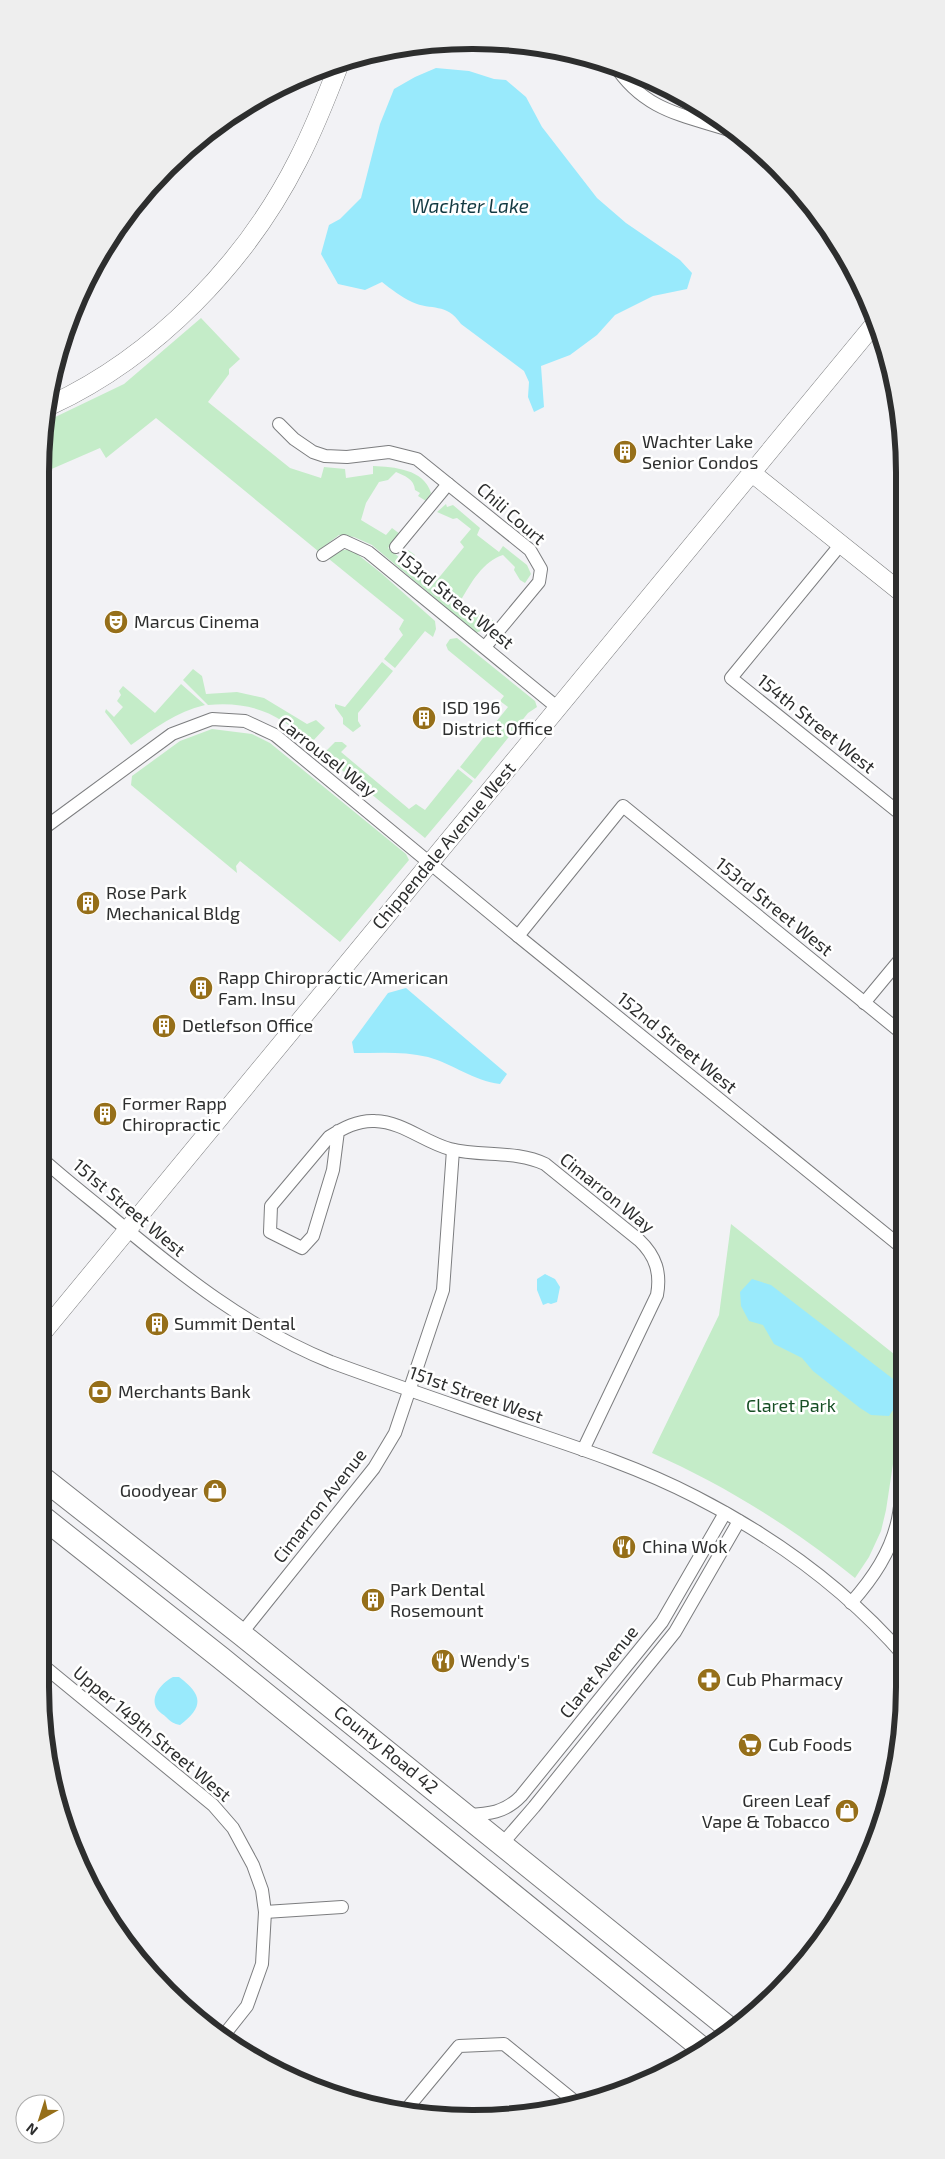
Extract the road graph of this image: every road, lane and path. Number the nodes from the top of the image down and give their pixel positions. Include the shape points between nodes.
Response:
1 (336, 71) edge
2 (625, 77) edge
3 (717, 127) edge
4 (871, 328) edge
5 (55, 403) edge
6 (279, 424) dead end
7 (752, 473) junction
8 (448, 484) junction
9 (841, 544) junction
10 (396, 547) dead end
11 (323, 555) dead end
12 (896, 588) edge
13 (485, 647) junction
14 (558, 708) junction
15 (896, 810) edge
16 (49, 824) edge
17 (430, 863) junction
18 (518, 936) junction
19 (896, 964) edge
20 (864, 1003) junction
21 (896, 1028) edge
22 (338, 1131) junction
23 (453, 1150) junction
24 (49, 1165) edge
25 (127, 1230) junction
26 (896, 1243) edge
27 (49, 1325) edge
28 (410, 1390) junction
29 (583, 1450) junction
30 (49, 1483) edge
31 (725, 1513) junction
32 (739, 1521) junction
33 (49, 1522) edge
34 (896, 1526) edge
35 (851, 1604) junction
36 (241, 1634) junction
37 (896, 1648) edge
38 (49, 1671) edge
39 (321, 1740) junction
40 (466, 1815) junction
41 (502, 1844) junction
42 (342, 1907) dead end
43 (265, 1912) junction
44 (726, 2026) edge
45 (227, 2032) edge
46 (698, 2045) edge
47 (571, 2098) edge
48 (409, 2106) edge

1 - 5 main road via 297,162 256,228 223,272 144,348
2 - 3 street via 653,104
4 - 7 street, Chippendale Avenue West
6 - 8 street, Chili Court via 294,439 319,454 347,457 389,452 409,456
7 - 9 street
7 - 14 street, Chippendale Avenue West
8 - 10 street
8 - 13 street, Chili Court via 530,550 541,569 534,590
9 - 12 street
9 - 15 street, 154th Street West via 731,678
11 - 13 street, 153rd Street West via 344,541 368,552
13 - 14 street, 153rd Street West
14 - 17 street, Chippendale Avenue West
16 - 17 street, Carrousel Way via 172,734 212,719 245,722 275,735
17 - 18 street, 152nd Street West
17 - 25 street, Chippendale Avenue West
18 - 20 street, 153rd Street West via 623,806
18 - 26 street, 152nd Street West
19 - 20 street
20 - 21 street, 153rd Street West
22 - 22 street via 321,1146 270,1206 270,1232 302,1248 313,1236 333,1170
22 - 23 street, Cimarron Way via 361,1122 384,1122 401,1126
23 - 28 street via 443,1290
23 - 29 street, Cimarron Way via 522,1157 545,1164 639,1240 655,1260 659,1278 657,1295
24 - 25 street, 151st Street West
25 - 27 street, Chippendale Avenue West
25 - 28 street, 151st Street West via 201,1290 265,1331 331,1362
28 - 29 street, 151st Street West
28 - 36 street, Cimarron Avenue via 395,1433 382,1457
29 - 31 street, 151st Street West via 660,1480
30 - 36 highway, County Road 42
31 - 32 street, 151st Street West
31 - 40 street, Claret Avenue via 662,1622 521,1796 499,1812
32 - 35 street, 151st Street West via 791,1555
32 - 41 street, Claret Avenue via 675,1632
33 - 39 highway, County Road 42
34 - 35 street via 879,1568
35 - 37 street, 151st Street West
36 - 40 highway, County Road 42
38 - 43 street, Upper 149th Street West via 213,1805 233,1828 253,1865 262,1890
39 - 41 highway via 336,1738 346,1744 477,1849 495,1848
39 - 46 highway, County Road 42
40 - 41 highway, County Road 42
41 - 44 highway, County Road 42
42 - 43 street
43 - 45 street, Upper 149th Street West via 262,1964 247,2006
47 - 48 street via 504,2044 459,2046

